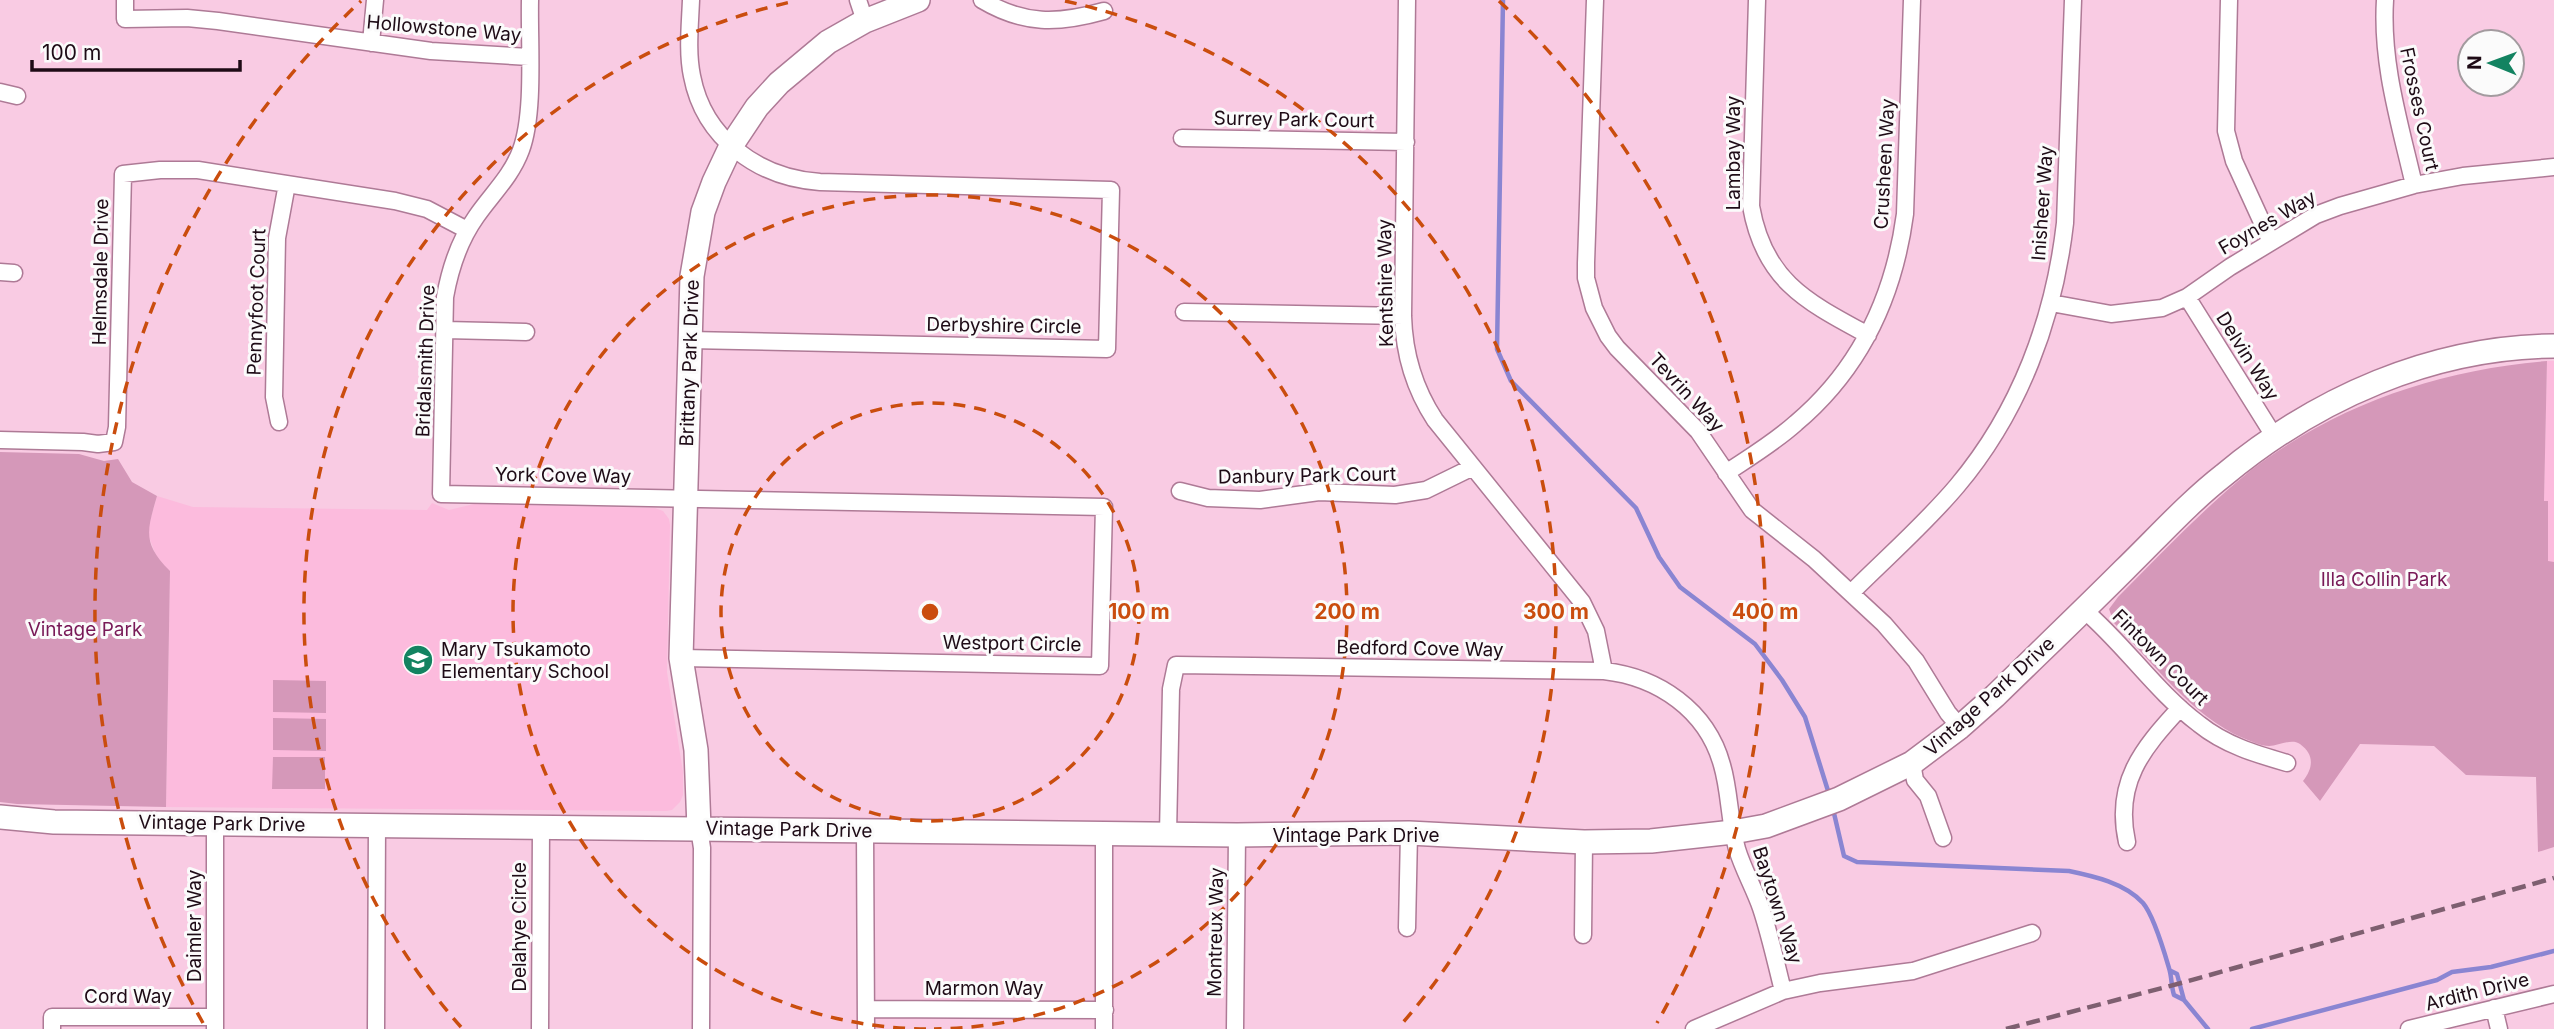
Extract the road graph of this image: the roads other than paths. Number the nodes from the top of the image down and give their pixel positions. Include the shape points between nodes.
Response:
1 (125, 0) edge
2 (375, 0) edge
3 (530, 0) edge
4 (691, 0) edge
5 (918, 0) edge
6 (982, 0) edge
7 (1407, 0) edge
8 (1595, 0) edge
9 (1757, 0) edge
10 (1912, 0) edge
11 (2073, 0) edge
12 (2229, 0) edge
13 (2385, 0) edge
14 (862, 10) edge
15 (1104, 11) dead end
16 (372, 43) junction
17 (529, 57) junction
18 (0, 92) edge
19 (17, 96) dead end
20 (1182, 138) dead end
21 (1406, 142) junction
22 (731, 146) junction
23 (2554, 167) edge
24 (286, 184) junction
25 (2414, 185) junction
26 (467, 230) junction
27 (2271, 242) junction
28 (2187, 297) junction
29 (2051, 303) junction
30 (1184, 312) dead end
31 (1404, 316) junction
32 (444, 330) junction
33 (526, 332) dead end
34 (1868, 335) junction
35 (689, 340) junction
36 (2554, 346) edge
37 (279, 422) dead end
38 (2274, 436) junction
39 (0, 440) edge
40 (1473, 467) junction
41 (1726, 473) junction
42 (1180, 491) dead end
43 (441, 494) joint
44 (685, 499) junction
45 (1852, 592) junction
46 (2084, 610) junction
47 (681, 658) junction
48 (1604, 671) junction
49 (2180, 708) junction
50 (1960, 727) junction
51 (1912, 763) junction
52 (2287, 763) dead end
53 (0, 817) edge
54 (215, 823) junction
55 (377, 825) junction
56 (541, 826) junction
57 (699, 828) junction
58 (865, 830) junction
59 (1733, 832) junction
60 (1409, 833) junction
61 (1104, 834) junction
62 (1168, 834) junction
63 (1237, 835) junction
64 (1942, 838) dead end
65 (1584, 842) junction
66 (2127, 842) dead end
67 (1407, 928) dead end
68 (2032, 933) dead end
69 (1583, 935) dead end
70 (1783, 991) junction
71 (2554, 994) edge
72 (2494, 1008) junction
73 (866, 1009) junction
74 (1105, 1010) junction
75 (215, 1023) edge
76 (52, 1029) edge
77 (376, 1029) edge
78 (540, 1029) edge
79 (701, 1029) edge
80 (866, 1029) edge
81 (1104, 1029) edge
82 (1235, 1029) edge
83 (1694, 1029) edge
84 (2409, 1029) edge
85 (2499, 1029) edge

1 - 16 street, Hollowstone Way via 125,19 218,20
2 - 16 street
3 - 17 street, Bridalsmith Drive
4 - 22 street via 690,61 696,92 710,121
5 - 14 street, Brittany Park Drive
6 - 15 street via 1013,15 1045,21
7 - 21 street, Kentshire Way
8 - 41 street, Tevrin Way via 1586,263 1589,294 1608,335 1699,431
9 - 34 street, Lambay Way via 1751,206 1758,237 1772,265 1792,289
10 - 34 street, Crusheen Way via 1905,215 1893,277
11 - 29 street, Inisheer Way via 2065,223
12 - 27 street via 2226,131 2234,161
13 - 25 street, Frosses Court via 2388,72
14 - 22 street, Brittany Park Drive via 779,83
16 - 17 street, Hollowstone Way
17 - 26 street, Bridalsmith Drive via 528,117 521,150 506,179
18 - 19 street
20 - 21 street, Surrey Park Court
21 - 31 street, Kentshire Way
22 - 35 street, Brittany Park Drive via 714,182 696,244
22 - 35 street, Derbyshire Circle via 760,167 805,181 1111,190 1107,348
23 - 25 street, Foynes Way
24 - 26 street, Helmsdale Drive via 410,204
24 - 37 street, Pennyfoot Court via 277,238 274,397
24 - 39 street, Helmsdale Drive via 198,170 123,174 114,442
25 - 27 street, Foynes Way via 2316,215
26 - 32 street, Bridalsmith Drive via 448,282
27 - 28 street, Foynes Way
28 - 29 street, Foynes Way via 2135,313 2111,314
28 - 38 street, Delvin Way
29 - 45 street, Inisheer Way via 2020,388 1988,445 1937,509
30 - 31 street
31 - 40 street, Kentshire Way via 1407,356 1419,393 1434,420
32 - 33 street
32 - 43 street, Bridalsmith Drive
34 - 41 street, Crusheen Way via 1821,401
35 - 44 street, Brittany Park Drive
36 - 38 street, Vintage Park Drive via 2490,352 2402,374 2343,397
38 - 46 street, Vintage Park Drive via 2207,490
40 - 42 street, Danbury Park Court via 1426,490 1395,495 1320,492 1259,500 1208,498
40 - 48 street, Kentshire Way via 1582,602 1596,631
41 - 45 street, Tevrin Way via 1762,520
43 - 44 street, York Cove Way
44 - 47 street, Brittany Park Drive
44 - 47 street, Westport Circle via 1104,507 1101,639 1100,666
45 - 50 street, Tevrin Way via 1916,660
46 - 49 street, Fintown Court
46 - 50 street, Vintage Park Drive
47 - 57 street, Brittany Park Drive via 696,750
48 - 59 street, Bedford Cove Way via 1635,677 1664,690 1699,720 1722,763
48 - 62 street, Bedford Cove Way via 1176,666 1171,688
49 - 52 street, Fintown Court via 2200,726 2242,749
49 - 66 street via 2133,768 2123,814
50 - 51 street, Vintage Park Drive
51 - 59 street, Vintage Park Drive via 1839,799
51 - 64 street via 1915,780 1928,796
53 - 54 street, Vintage Park Drive
54 - 55 street, Vintage Park Drive
54 - 75 street, Daimler Way
55 - 56 street, Vintage Park Drive
55 - 77 street
56 - 57 street, Vintage Park Drive
56 - 78 street, Delahye Circle
57 - 58 street, Vintage Park Drive
57 - 79 street
58 - 61 street, Vintage Park Drive
58 - 73 street
59 - 65 street, Vintage Park Drive
59 - 70 street, Baytown Way via 1762,910
60 - 63 street, Vintage Park Drive
60 - 65 street, Vintage Park Drive
60 - 67 street
61 - 62 street, Vintage Park Drive
61 - 74 street
62 - 63 street, Vintage Park Drive
63 - 82 street, Montreux Way
65 - 69 street
68 - 70 street via 1913,971
70 - 83 street
71 - 72 street, Ardith Drive
72 - 84 street, Ardith Drive
72 - 85 street
73 - 74 street, Marmon Way
73 - 80 street
74 - 81 street
75 - 76 street, Cord Way via 52,1017

